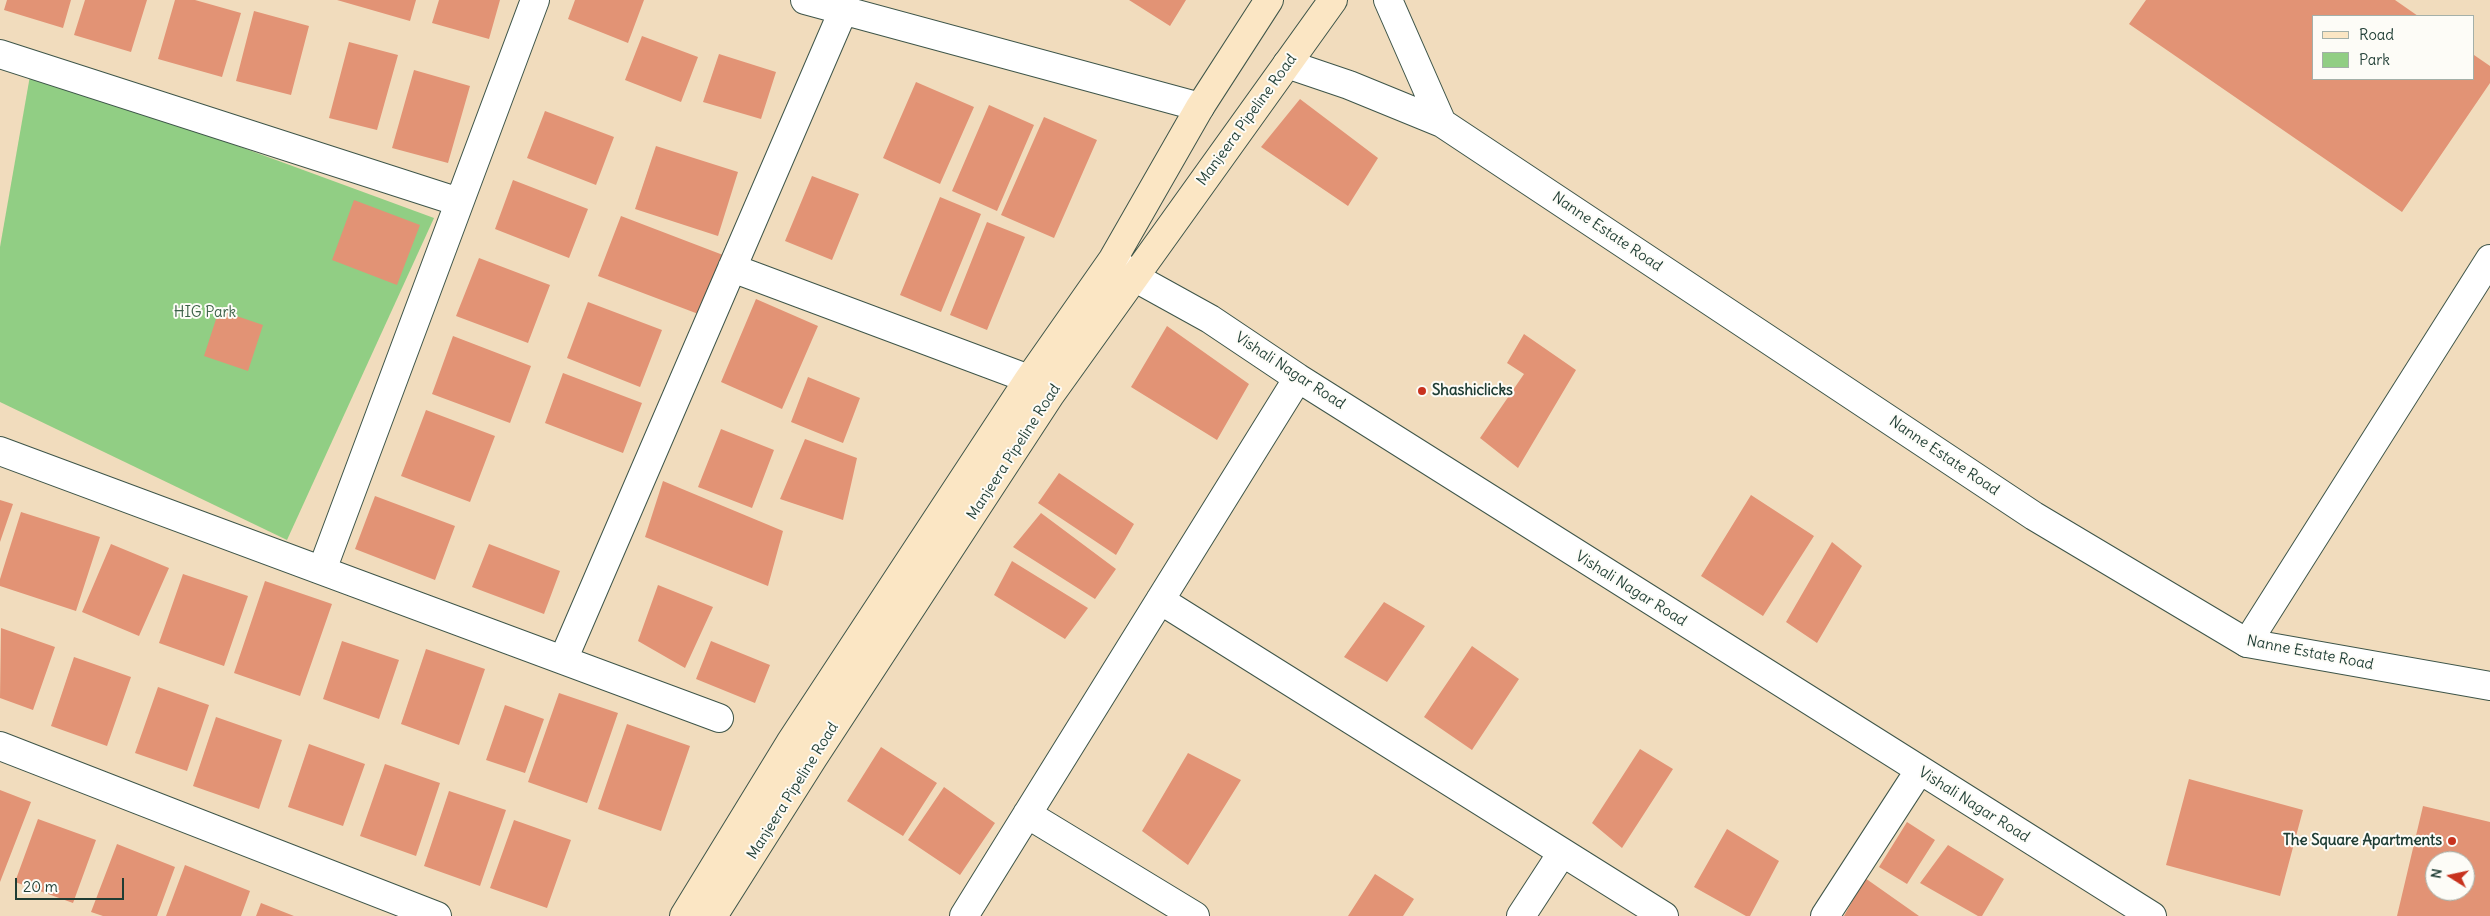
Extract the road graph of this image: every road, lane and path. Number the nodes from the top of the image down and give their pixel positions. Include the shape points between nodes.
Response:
1 (535, 0) edge
2 (805, 0) edge
3 (1269, 0) edge
4 (1333, 0) edge
5 (1388, 0) edge
6 (843, 11) junction
7 (0, 54) edge
8 (1287, 64) junction
9 (1200, 107) junction
10 (1442, 122) junction
11 (459, 202) junction
12 (1113, 259) junction
13 (2490, 260) edge
14 (732, 268) junction
15 (1134, 277) junction
16 (1298, 378) junction
17 (1029, 379) junction
18 (0, 451) edge
19 (322, 570) junction
20 (1160, 600) junction
21 (2247, 643) junction
22 (562, 660) junction
23 (2490, 686) edge
24 (719, 718) dead end
25 (0, 746) edge
26 (1919, 771) junction
27 (1027, 814) junction
28 (1562, 853) junction
29 (437, 916) edge
30 (684, 916) edge
31 (713, 916) edge
32 (964, 916) edge
33 (1195, 916) edge
34 (1521, 916) edge
35 (1664, 916) edge
36 (1825, 916) edge
37 (2152, 916) edge

1 - 11 street
2 - 6 street
3 - 9 main road, Manjeera Pipeline Road
4 - 8 main road, Manjeera Pipeline Road
5 - 10 street
6 - 9 street
6 - 14 street
7 - 11 street
8 - 10 street, Nanne Estate Road
8 - 15 main road, Manjeera Pipeline Road
9 - 12 main road, Manjeera Pipeline Road
10 - 21 street, Nanne Estate Road via 2034,516
11 - 19 street
12 - 15 street, Vishali Nagar Road
12 - 17 main road, Manjeera Pipeline Road
13 - 21 street
14 - 17 street
14 - 22 street
15 - 16 street, Vishali Nagar Road via 1210,319
15 - 31 main road, Manjeera Pipeline Road via 1050,395
16 - 20 street
16 - 26 street, Vishali Nagar Road
17 - 30 main road, Manjeera Pipeline Road via 790,744
18 - 19 street
19 - 22 street
20 - 27 street
20 - 28 street
21 - 23 street, Nanne Estate Road
22 - 24 street
25 - 29 street
26 - 36 street
26 - 37 street, Vishali Nagar Road
27 - 32 street
27 - 33 street
28 - 34 street
28 - 35 street

